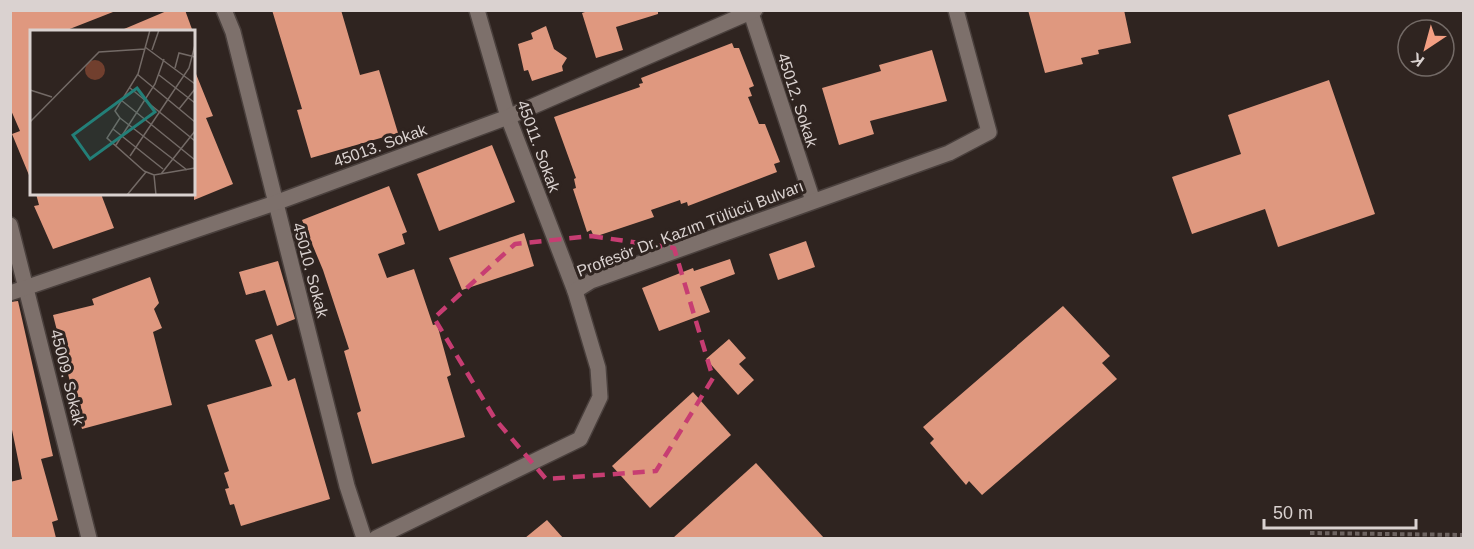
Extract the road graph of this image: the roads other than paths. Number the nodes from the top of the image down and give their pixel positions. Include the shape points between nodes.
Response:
1 (224, 10) edge
2 (477, 10) edge
3 (956, 10) edge
4 (752, 11) edge
5 (507, 117) junction
6 (813, 201) junction
7 (275, 202) junction
8 (10, 225) edge
9 (27, 286) junction
10 (575, 291) junction
11 (10, 293) edge
12 (89, 538) edge
13 (364, 538) edge
14 (376, 538) edge

1 - 7 street, 45010. Sokak via 233,32
2 - 5 street, 45011. Sokak
3 - 6 street, Profesör Dr. Kazım Tülücü Bulvarı via 989,132 949,153
4 - 5 street, 45013. Sokak
4 - 6 street, 45012. Sokak
5 - 7 street, 45013. Sokak
5 - 10 street, 45011. Sokak
6 - 10 street, Profesör Dr. Kazım Tülücü Bulvarı via 591,281
7 - 9 street, 45013. Sokak
7 - 13 street, 45010. Sokak via 347,486
8 - 9 street, 45009. Sokak
9 - 11 street, 45013. Sokak
9 - 12 street, 45009. Sokak
10 - 14 street, Profesör Dr. Kazım Tülücü Bulvarı via 597,368 600,397 580,439

